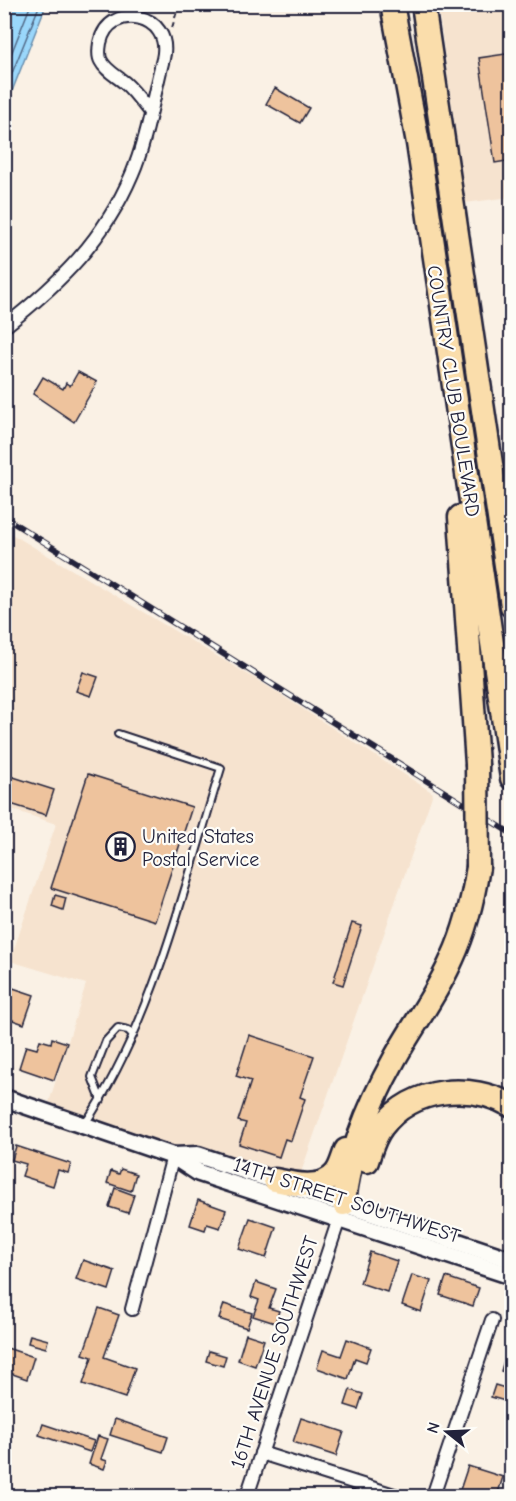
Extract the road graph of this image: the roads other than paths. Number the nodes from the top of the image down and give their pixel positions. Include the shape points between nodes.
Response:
1 (392, 4) edge
2 (423, 4) edge
3 (149, 111) junction
4 (4, 327) edge
5 (461, 440) junction
6 (512, 606) edge
7 (118, 734) dead end
8 (512, 778) edge
9 (133, 1035) junction
10 (378, 1094) junction
11 (101, 1100) junction
12 (6, 1104) edge
13 (512, 1106) edge
14 (85, 1125) junction
15 (173, 1156) junction
16 (275, 1180) junction
17 (342, 1212) junction
18 (512, 1260) edge
19 (512, 1276) edge
20 (132, 1309) dead end
21 (492, 1320) dead end
22 (261, 1453) junction
23 (247, 1497) edge
24 (397, 1497) edge
25 (433, 1497) edge

1 - 5 highway, COUNTRY CLUB BOULEVARD via 418,143
2 - 6 highway, COUNTRY CLUB BOULEVARD
3 - 3 street via 99,58 99,46 110,25 122,18 136,17 157,27 165,49
3 - 4 street via 132,173 108,223 49,292
5 - 8 highway, COUNTRY CLUB BOULEVARD
5 - 10 highway, bridge via 457,476 477,764 478,867 473,901 452,960
7 - 9 lane via 221,768 158,969
9 - 11 lane
9 - 11 lane via 118,1028 106,1041 92,1077
10 - 16 highway via 360,1119 336,1173 314,1184
10 - 17 highway via 346,1182
11 - 14 lane
12 - 14 street, 14TH STREET SOUTHWEST
13 - 17 highway via 494,1096 469,1091 427,1096 393,1115 374,1141 358,1186
14 - 15 street, 14TH STREET SOUTHWEST
15 - 16 street, 14TH STREET SOUTHWEST via 198,1155
15 - 17 street, 14TH STREET SOUTHWEST via 200,1173
15 - 20 street
16 - 17 street, 14TH STREET SOUTHWEST
17 - 18 street, 14TH STREET SOUTHWEST
17 - 19 street, 14TH STREET SOUTHWEST
17 - 22 street, 16TH AVENUE SOUTHWEST
21 - 25 street
22 - 23 street, 16TH AVENUE SOUTHWEST
22 - 24 street

